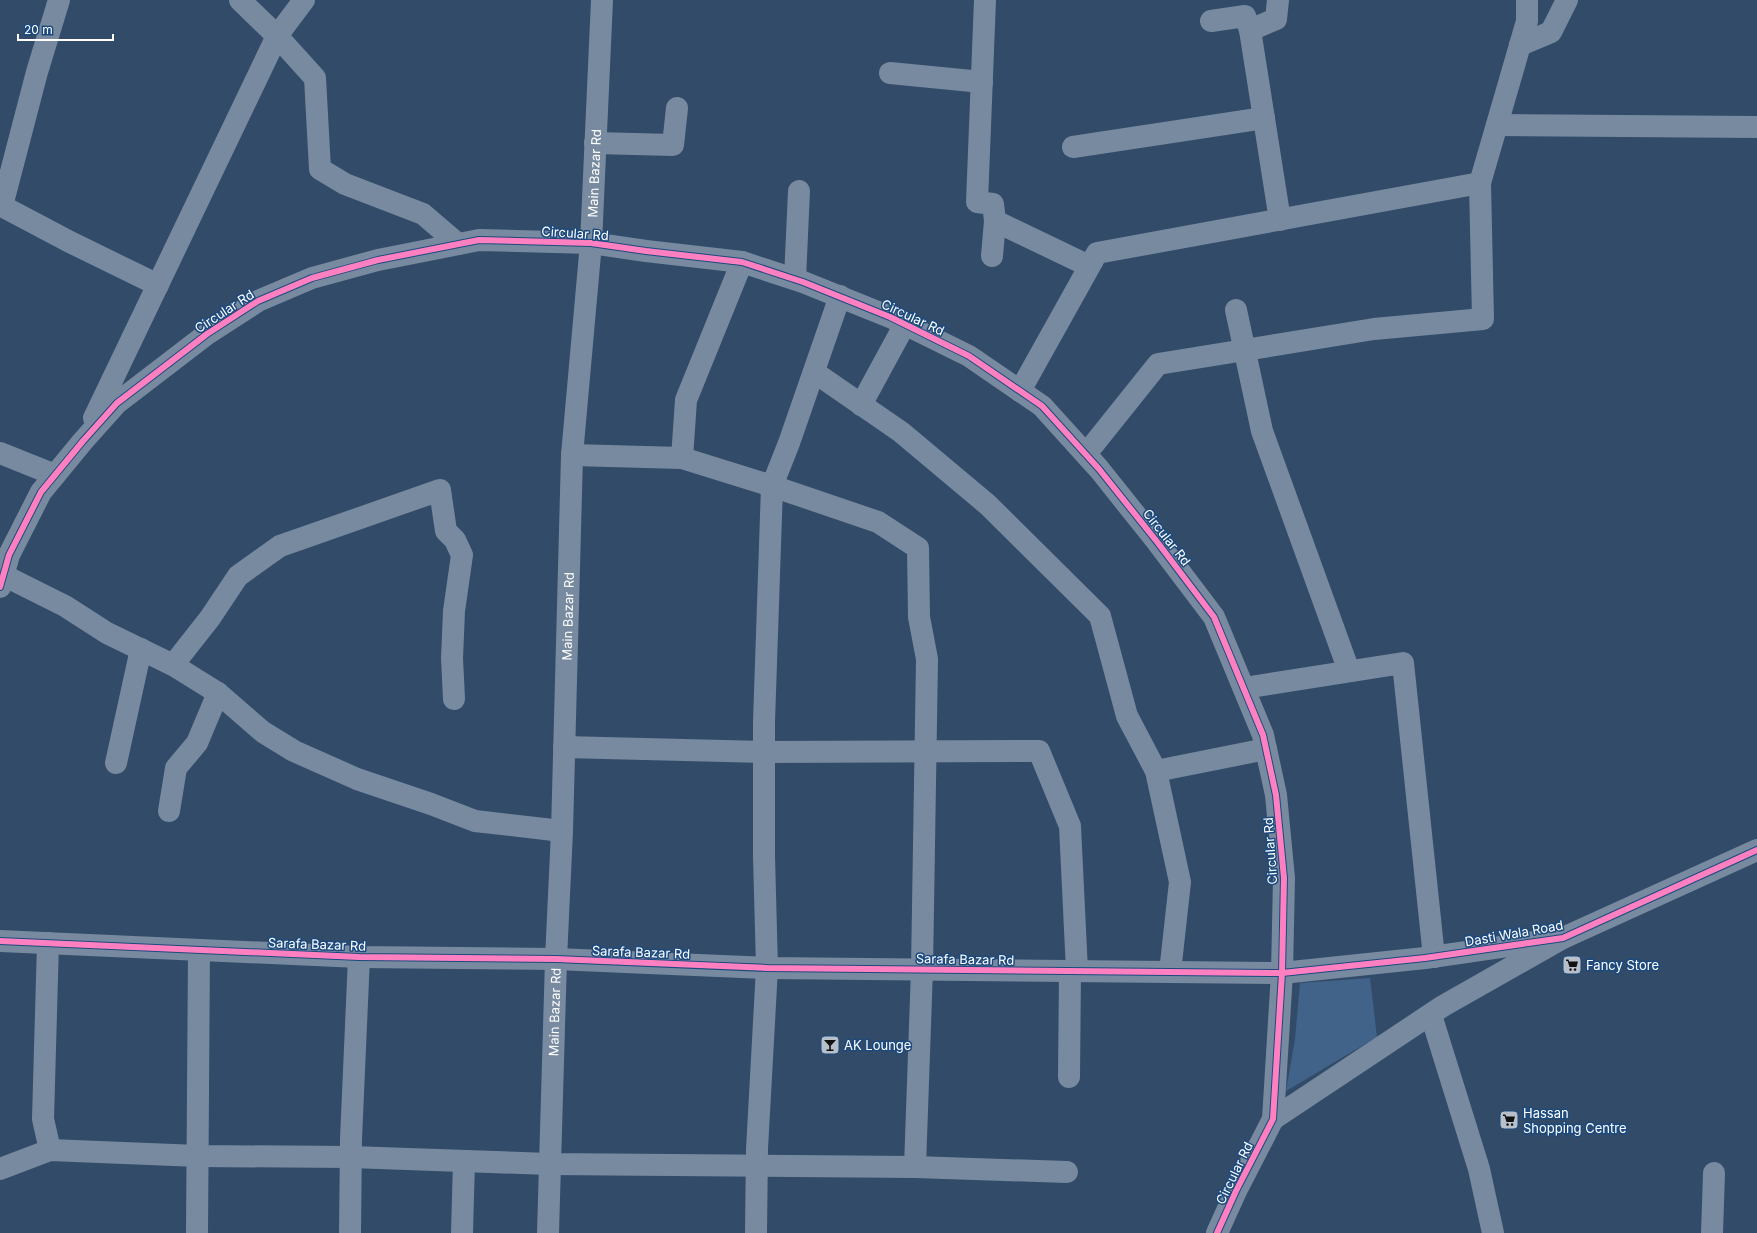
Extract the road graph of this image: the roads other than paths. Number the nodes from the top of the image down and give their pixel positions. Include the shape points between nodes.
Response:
1 (59, 0) edge
2 (240, 0) edge
3 (304, 0) edge
4 (602, 0) edge
5 (985, 0) edge
6 (1278, 0) edge
7 (1527, 0) edge
8 (1567, 0) edge
9 (1210, 21) dead end
10 (1250, 30) junction
11 (277, 36) junction
12 (1520, 45) junction
13 (890, 73) dead end
14 (982, 82) junction
15 (677, 108) dead end
16 (1264, 118) junction
17 (1497, 125) junction
18 (1757, 127) edge
19 (595, 143) junction
20 (1072, 147) dead end
21 (1480, 183) junction
22 (799, 191) dead end
23 (1, 206) edge
24 (1280, 220) junction
25 (995, 221) junction
26 (590, 243) junction
27 (458, 244) junction
28 (992, 256) dead end
29 (742, 262) junction
30 (1089, 266) junction
31 (795, 279) junction
32 (158, 285) junction
33 (840, 296) junction
34 (1236, 310) dead end
35 (904, 324) junction
36 (1245, 349) junction
37 (814, 372) junction
38 (1020, 391) junction
39 (861, 405) junction
40 (83, 441) junction
41 (0, 453) edge
42 (1086, 454) junction
43 (572, 455) junction
44 (682, 458) junction
45 (55, 475) junction
46 (772, 486) junction
47 (3, 567) edge
48 (141, 650) junction
49 (173, 665) junction
50 (1349, 671) junction
51 (1244, 688) junction
52 (218, 693) junction
53 (454, 699) dead end
54 (564, 746) junction
55 (1266, 749) junction
56 (926, 751) junction
57 (764, 752) junction
58 (116, 763) dead end
59 (1156, 771) junction
60 (169, 811) dead end
61 (562, 831) junction
62 (1757, 850) edge
63 (1563, 938) junction
64 (0, 941) edge
65 (48, 943) junction
66 (199, 950) junction
67 (359, 957) junction
68 (1434, 957) junction
69 (556, 959) junction
70 (767, 968) junction
71 (922, 969) junction
72 (1074, 971) junction
73 (1170, 972) junction
74 (1282, 973) junction
75 (1431, 1015) junction
76 (1069, 1076) dead end
77 (1273, 1119) junction
78 (50, 1150) junction
79 (198, 1156) junction
80 (351, 1157) junction
81 (464, 1161) junction
82 (549, 1164) junction
83 (757, 1166) junction
84 (915, 1166) junction
85 (0, 1169) edge
86 (1067, 1172) dead end
87 (1714, 1174) dead end
88 (197, 1233) edge
89 (350, 1233) edge
90 (462, 1233) edge
91 (548, 1233) edge
92 (756, 1233) edge
93 (1217, 1233) edge
94 (1492, 1233) edge
95 (1712, 1233) edge

1 - 23 street
2 - 11 street
3 - 11 street
4 - 19 street, Main Bazar Rd
5 - 14 street
6 - 10 street via 1276,19
7 - 12 street via 1527,21
8 - 12 street via 1551,32
9 - 10 street via 1245,16
10 - 16 street
11 - 27 street via 315,78 320,169 345,184 423,214
11 - 32 street
12 - 17 street
13 - 14 street
14 - 25 street via 977,202 993,204
15 - 19 street via 673,145
16 - 20 street
16 - 24 street
17 - 18 street
17 - 21 street
19 - 26 street, Main Bazar Rd
21 - 24 street
21 - 36 street via 1483,320 1374,329
22 - 31 street
23 - 32 street
24 - 30 street via 1097,252
25 - 28 street
25 - 30 street
26 - 27 street, Circular Rd via 479,240
26 - 29 street, Circular Rd
26 - 43 street, Main Bazar Rd
27 - 40 street, Circular Rd via 378,260 312,278 258,301 207,334 117,403
29 - 31 street, Circular Rd
29 - 44 street via 686,400
30 - 38 street
31 - 33 street, Circular Rd
32 - 40 street
33 - 35 street, Circular Rd
33 - 37 street
34 - 36 street
35 - 38 street, Circular Rd via 969,356
35 - 39 street
36 - 42 street via 1158,364
36 - 50 street via 1262,431
37 - 39 street
37 - 46 street
38 - 42 street, Circular Rd via 1042,406
39 - 59 street via 901,432 988,504 1100,616 1127,716
40 - 45 street, Circular Rd
41 - 45 street
42 - 51 street, Circular Rd via 1214,617
43 - 44 street
43 - 54 street, Main Bazar Rd
44 - 46 street
45 - 47 street, Circular Rd via 41,492
46 - 56 street via 878,522 918,548 919,617 928,659
46 - 57 street
47 - 48 street via 107,633
48 - 49 street
48 - 58 street
49 - 52 street
49 - 53 street via 210,618 238,576 280,546 440,490 446,531 455,540 462,555 454,611
50 - 51 street
50 - 68 street via 1403,663
51 - 55 street, Circular Rd
52 - 60 street via 197,743 176,768
52 - 61 street via 263,732 294,751 357,779 475,822
54 - 57 street
54 - 61 street, Main Bazar Rd
55 - 59 street
55 - 74 street, Circular Rd via 1276,795 1284,878
56 - 57 street
56 - 71 street
56 - 72 street via 1039,750 1070,826
57 - 70 street
59 - 73 street via 1180,882
61 - 69 street, Main Bazar Rd
62 - 63 street, Dasti Wala Road
63 - 68 street, Dasti Wala Road
63 - 75 street
64 - 65 street, Sarafa Bazar Rd
65 - 66 street, Sarafa Bazar Rd
65 - 78 street via 43,1119
66 - 67 street, Sarafa Bazar Rd
66 - 79 street
67 - 69 street, Sarafa Bazar Rd
67 - 80 street
68 - 74 street, Dasti Wala Road
69 - 70 street, Sarafa Bazar Rd
69 - 82 street, Main Bazar Rd
70 - 71 street, Sarafa Bazar Rd
70 - 83 street
71 - 72 street, Sarafa Bazar Rd
71 - 84 street
72 - 73 street, Sarafa Bazar Rd
72 - 76 street
73 - 74 street, Sarafa Bazar Rd
74 - 77 street, Circular Rd
75 - 77 street
75 - 94 street via 1479,1169
77 - 93 street, Circular Rd
78 - 79 street
78 - 85 street
79 - 80 street
79 - 88 street
80 - 81 street
80 - 89 street
81 - 82 street
81 - 90 street
82 - 83 street
82 - 91 street, Main Bazar Rd
83 - 84 street
83 - 92 street
84 - 86 street
87 - 95 street

